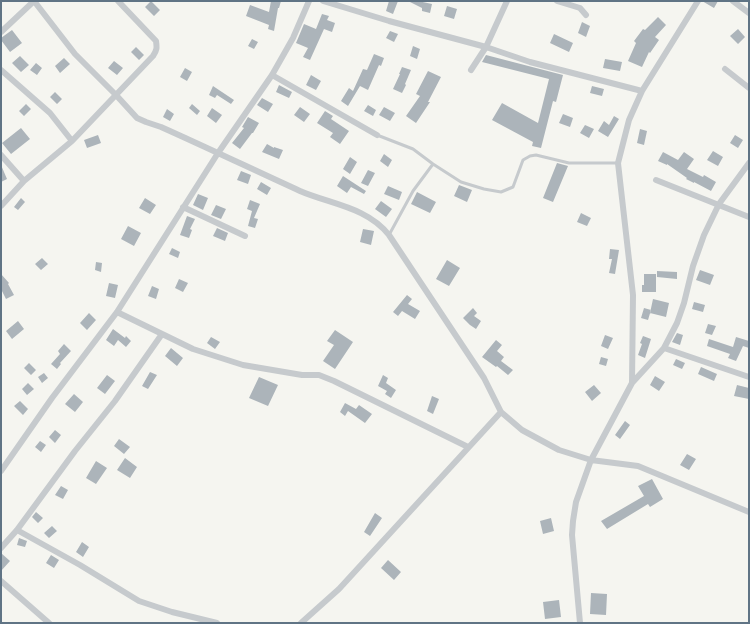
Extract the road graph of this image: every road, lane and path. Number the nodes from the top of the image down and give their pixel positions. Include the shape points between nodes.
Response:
1 (34, 1) edge
2 (118, 1) edge
3 (308, 1) edge
4 (323, 1) edge
5 (507, 1) edge
6 (557, 1) edge
7 (698, 1) edge
8 (733, 1) edge
9 (749, 13) edge
10 (586, 14) dead end
11 (1, 32) edge
12 (486, 47) junction
13 (725, 69) dead end
14 (1, 70) edge
15 (471, 70) dead end
16 (272, 75) junction
17 (749, 88) edge
18 (642, 91) junction
19 (116, 95) junction
20 (377, 135) joint
21 (72, 141) junction
22 (218, 152) junction
23 (1, 155) edge
24 (618, 163) junction
25 (433, 164) junction
26 (749, 164) edge
27 (656, 180) dead end
28 (24, 181) junction
29 (719, 204) junction
30 (1, 206) edge
31 (183, 207) junction
32 (749, 217) edge
33 (389, 235) junction
34 (245, 236) dead end
35 (117, 312) junction
36 (162, 334) junction
37 (664, 348) junction
38 (749, 377) edge
39 (632, 383) junction
40 (500, 412) junction
41 (468, 447) junction
42 (591, 460) junction
43 (1, 471) edge
44 (749, 512) edge
45 (17, 530) junction
46 (1, 548) edge
47 (1, 581) edge
48 (49, 623) edge
49 (217, 623) edge
50 (301, 623) edge
51 (580, 623) edge

1 - 11 street
1 - 19 street via 75,54
2 - 19 street via 156,41 157,50
3 - 16 street via 293,38
4 - 12 street via 389,22
5 - 12 street
6 - 10 street via 580,8
7 - 18 street
8 - 9 street
12 - 15 street
12 - 18 street via 530,62
13 - 17 street
14 - 21 street via 50,113
16 - 20 street
16 - 22 street
18 - 24 street via 629,120
19 - 21 street
19 - 22 street via 137,118
20 - 25 lane via 414,149
21 - 28 street
22 - 31 street
22 - 33 street via 302,192 343,205 369,217
23 - 28 street
24 - 25 lane via 569,163 536,155 530,156 523,160 512,187 501,192 461,182
24 - 39 street via 633,295
25 - 33 lane via 413,191
26 - 29 street
27 - 29 street
28 - 30 street
29 - 32 street
29 - 37 street via 693,266 677,323
31 - 34 street
31 - 35 street
33 - 40 street via 484,378
35 - 36 street
35 - 43 street
36 - 41 street via 193,349 243,365 302,375 318,375
36 - 45 street via 115,401
37 - 38 street
37 - 39 street
39 - 42 street
40 - 41 street
40 - 42 street via 522,430 559,450
41 - 50 street via 339,589
42 - 44 street via 638,466
42 - 51 street via 576,502 572,535
45 - 46 street
45 - 49 street via 139,601
47 - 48 street

